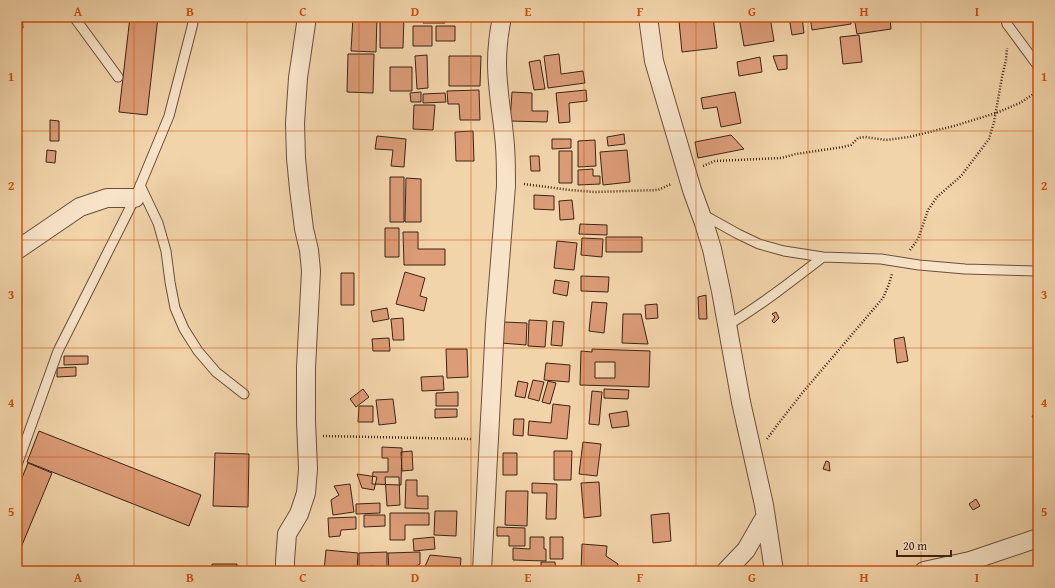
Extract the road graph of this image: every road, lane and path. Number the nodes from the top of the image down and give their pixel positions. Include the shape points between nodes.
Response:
1 (74, 17) edge
2 (194, 17) edge
3 (308, 17) edge
4 (502, 17) edge
5 (648, 17) edge
6 (1006, 20) edge
7 (1038, 66) edge
8 (118, 77) dead end
9 (1038, 91) edge
10 (996, 113) junction
11 (688, 177) junction
12 (506, 181) junction
13 (137, 192) junction
14 (701, 213) junction
15 (17, 250) edge
16 (823, 257) junction
17 (898, 262) junction
18 (1038, 271) edge
19 (728, 326) junction
20 (244, 394) dead end
21 (307, 436) junction
22 (489, 439) junction
23 (754, 460) junction
24 (17, 465) edge
25 (766, 517) junction
26 (1038, 538) edge
27 (285, 571) edge
28 (482, 571) edge
29 (726, 571) edge
30 (774, 571) edge
31 (924, 571) edge

1 - 8 lane
2 - 13 lane via 169,116
3 - 21 street via 298,78 295,122 299,189 311,271 306,368
4 - 12 street via 497,65
5 - 11 street via 654,61
6 - 7 lane
6 - 10 path via 1006,60
9 - 10 path via 1020,103
10 - 11 path via 909,137 886,140 865,137 858,138 851,145 780,158 715,161 704,165
10 - 17 path via 989,139 961,176 937,197 928,210 918,239
11 - 12 path via 658,190 595,192
11 - 14 street
12 - 22 street via 494,324
13 - 15 street via 80,207
13 - 20 lane via 158,223 166,251 175,308 184,329 216,372
13 - 24 lane via 58,351
14 - 16 lane via 760,244 784,251
14 - 19 street via 712,249
16 - 17 lane
16 - 19 lane
17 - 18 lane via 965,269
17 - 23 path via 883,298 803,392
19 - 23 street
21 - 22 path
21 - 27 street via 306,493 299,514 287,534
22 - 28 street
23 - 25 street
25 - 29 street via 746,550
25 - 30 street
26 - 31 street via 970,561

